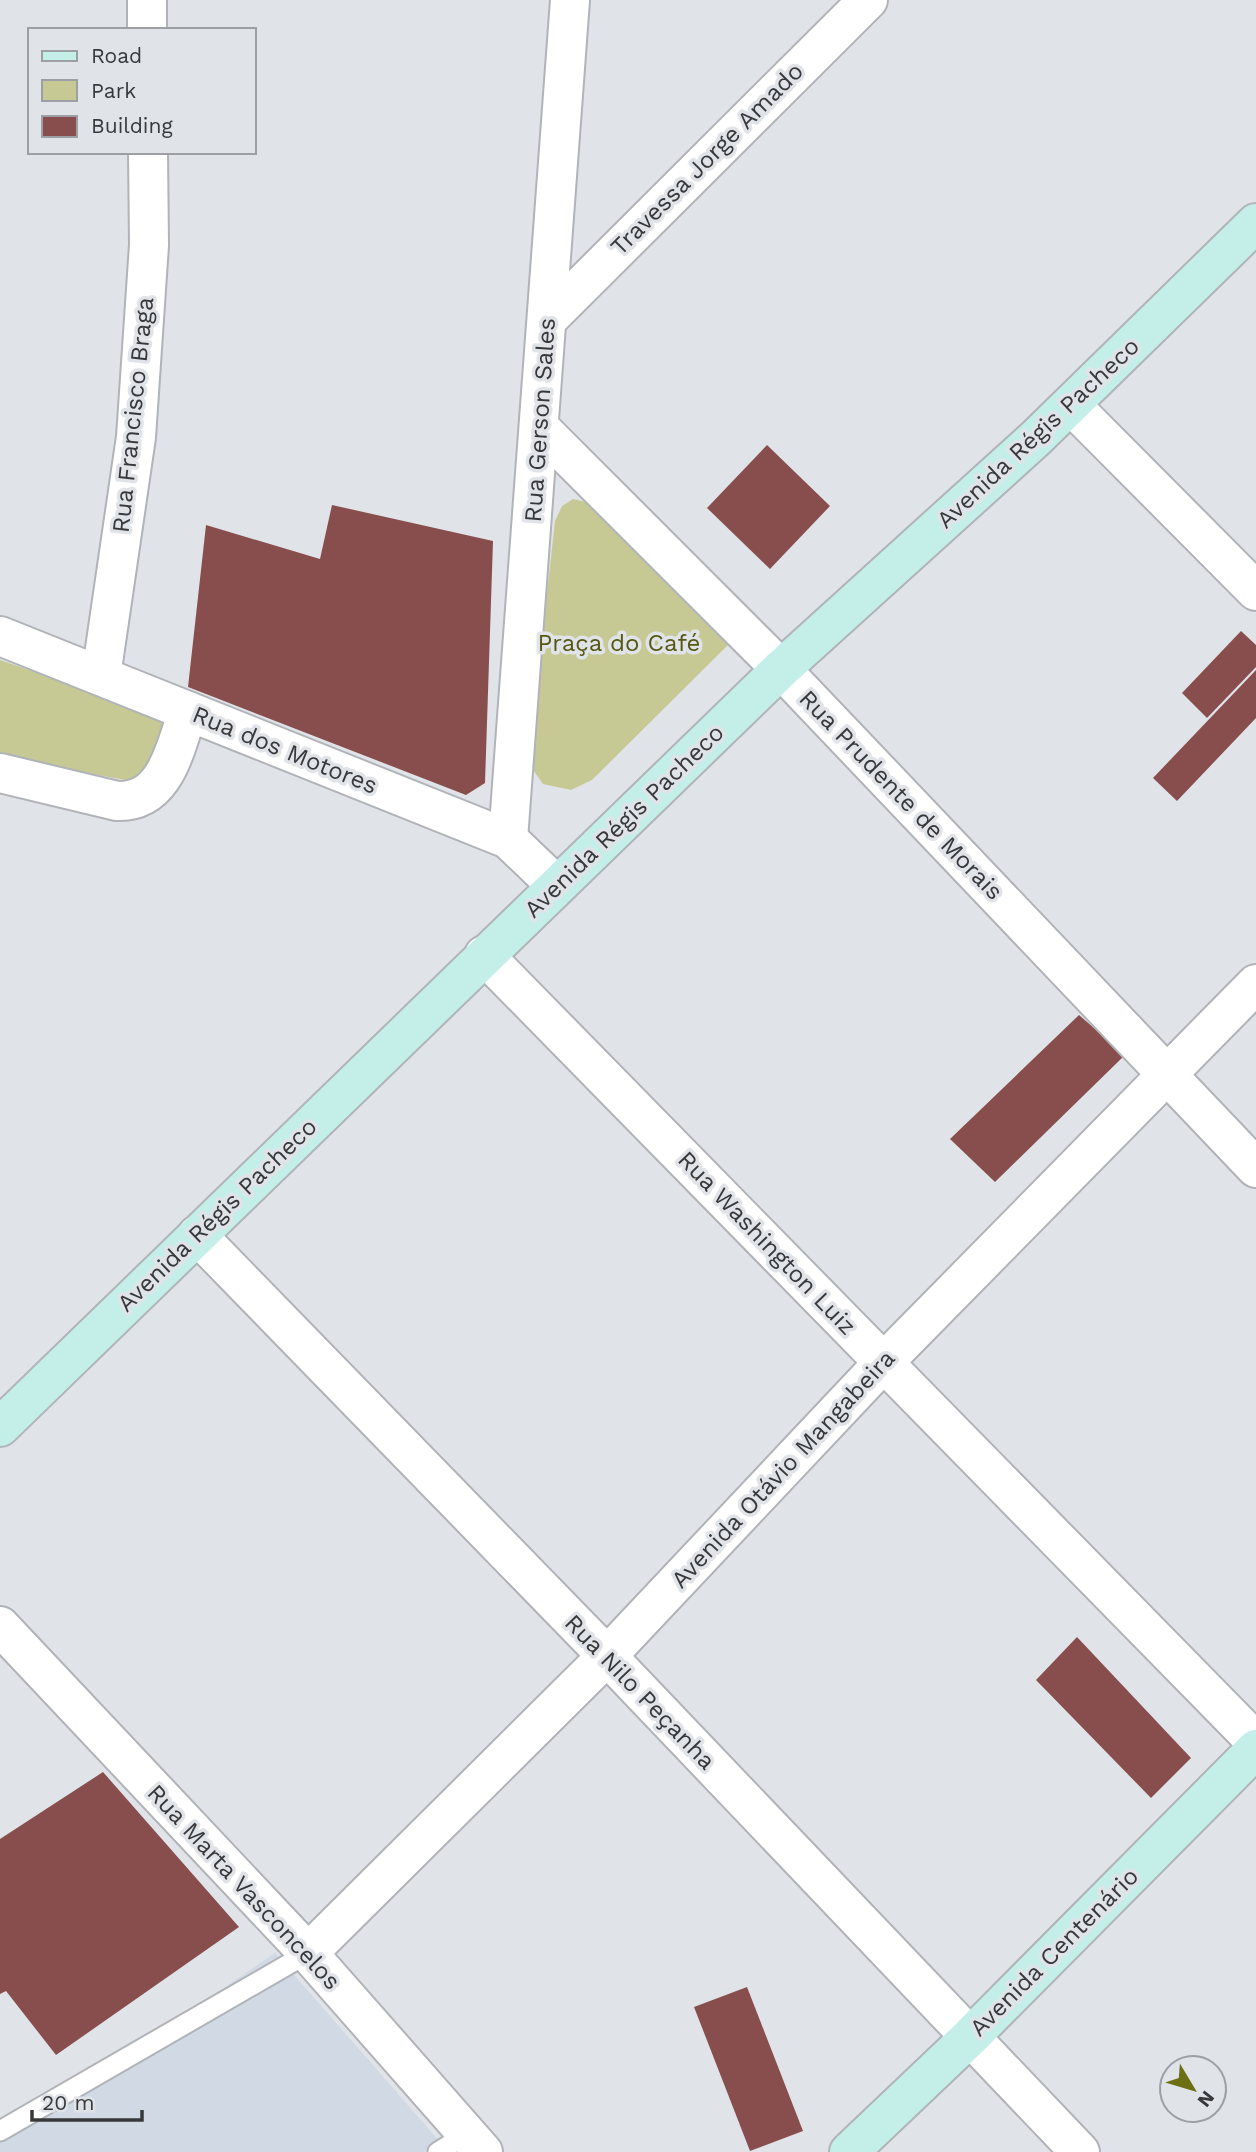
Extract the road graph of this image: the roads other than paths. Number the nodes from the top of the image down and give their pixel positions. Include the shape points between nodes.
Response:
1 (147, 0) edge
2 (570, 0) edge
3 (868, 0) edge
4 (147, 28) edge
5 (148, 154) edge
6 (1256, 223) edge
7 (547, 320) junction
8 (1070, 405) junction
9 (540, 428) junction
10 (1256, 591) edge
11 (0, 636) edge
12 (781, 669) junction
13 (101, 676) junction
14 (188, 711) junction
15 (0, 772) edge
16 (508, 839) junction
17 (556, 885) junction
18 (484, 955) junction
19 (1256, 984) edge
20 (1165, 1074) junction
21 (1256, 1168) edge
22 (197, 1235) junction
23 (884, 1362) junction
24 (0, 1427) edge
25 (0, 1626) edge
26 (607, 1656) junction
27 (1256, 1741) edge
28 (1256, 1749) edge
29 (308, 1953) junction
30 (969, 2038) junction
31 (0, 2131) edge
32 (462, 2146) edge
33 (849, 2152) edge
34 (1080, 2152) edge

1 - 4 street
2 - 7 street, Rua Gerson Sales
3 - 7 street, Travessa Jorge Amado
5 - 13 street, Rua Francisco Braga via 149,244 136,438
6 - 8 main road, Avenida Régis Pacheco
7 - 9 street, Rua Gerson Sales
8 - 10 street
8 - 12 main road, Avenida Régis Pacheco
9 - 12 street, Rua Prudente de Morais
9 - 16 street, Rua Gerson Sales
11 - 13 street, Rua dos Motores
12 - 17 main road, Avenida Régis Pacheco
12 - 20 street, Rua Prudente de Morais
13 - 14 street, Rua dos Motores
14 - 15 street via 160,782 132,802
14 - 16 street, Rua dos Motores
16 - 17 street, Rua dos Motores
17 - 18 main road, Avenida Régis Pacheco
18 - 22 main road, Avenida Régis Pacheco
18 - 23 street, Rua Washington Luiz
19 - 20 street, Avenida Otávio Mangabeira
20 - 21 street, Rua Prudente de Morais
20 - 23 street, Avenida Otávio Mangabeira
22 - 24 main road, Avenida Régis Pacheco
22 - 26 street, Rua Nilo Peçanha
23 - 26 street, Avenida Otávio Mangabeira
23 - 27 street, Rua Washington Luiz
25 - 29 street, Rua Marta Vasconcelos
26 - 29 street, Avenida Otávio Mangabeira
26 - 30 street, Rua Nilo Peçanha
28 - 30 main road, Avenida Centenário
29 - 31 lane
29 - 32 street, Rua Marta Vasconcelos
30 - 33 main road, Avenida Centenário
30 - 34 street, Rua Nilo Peçanha

